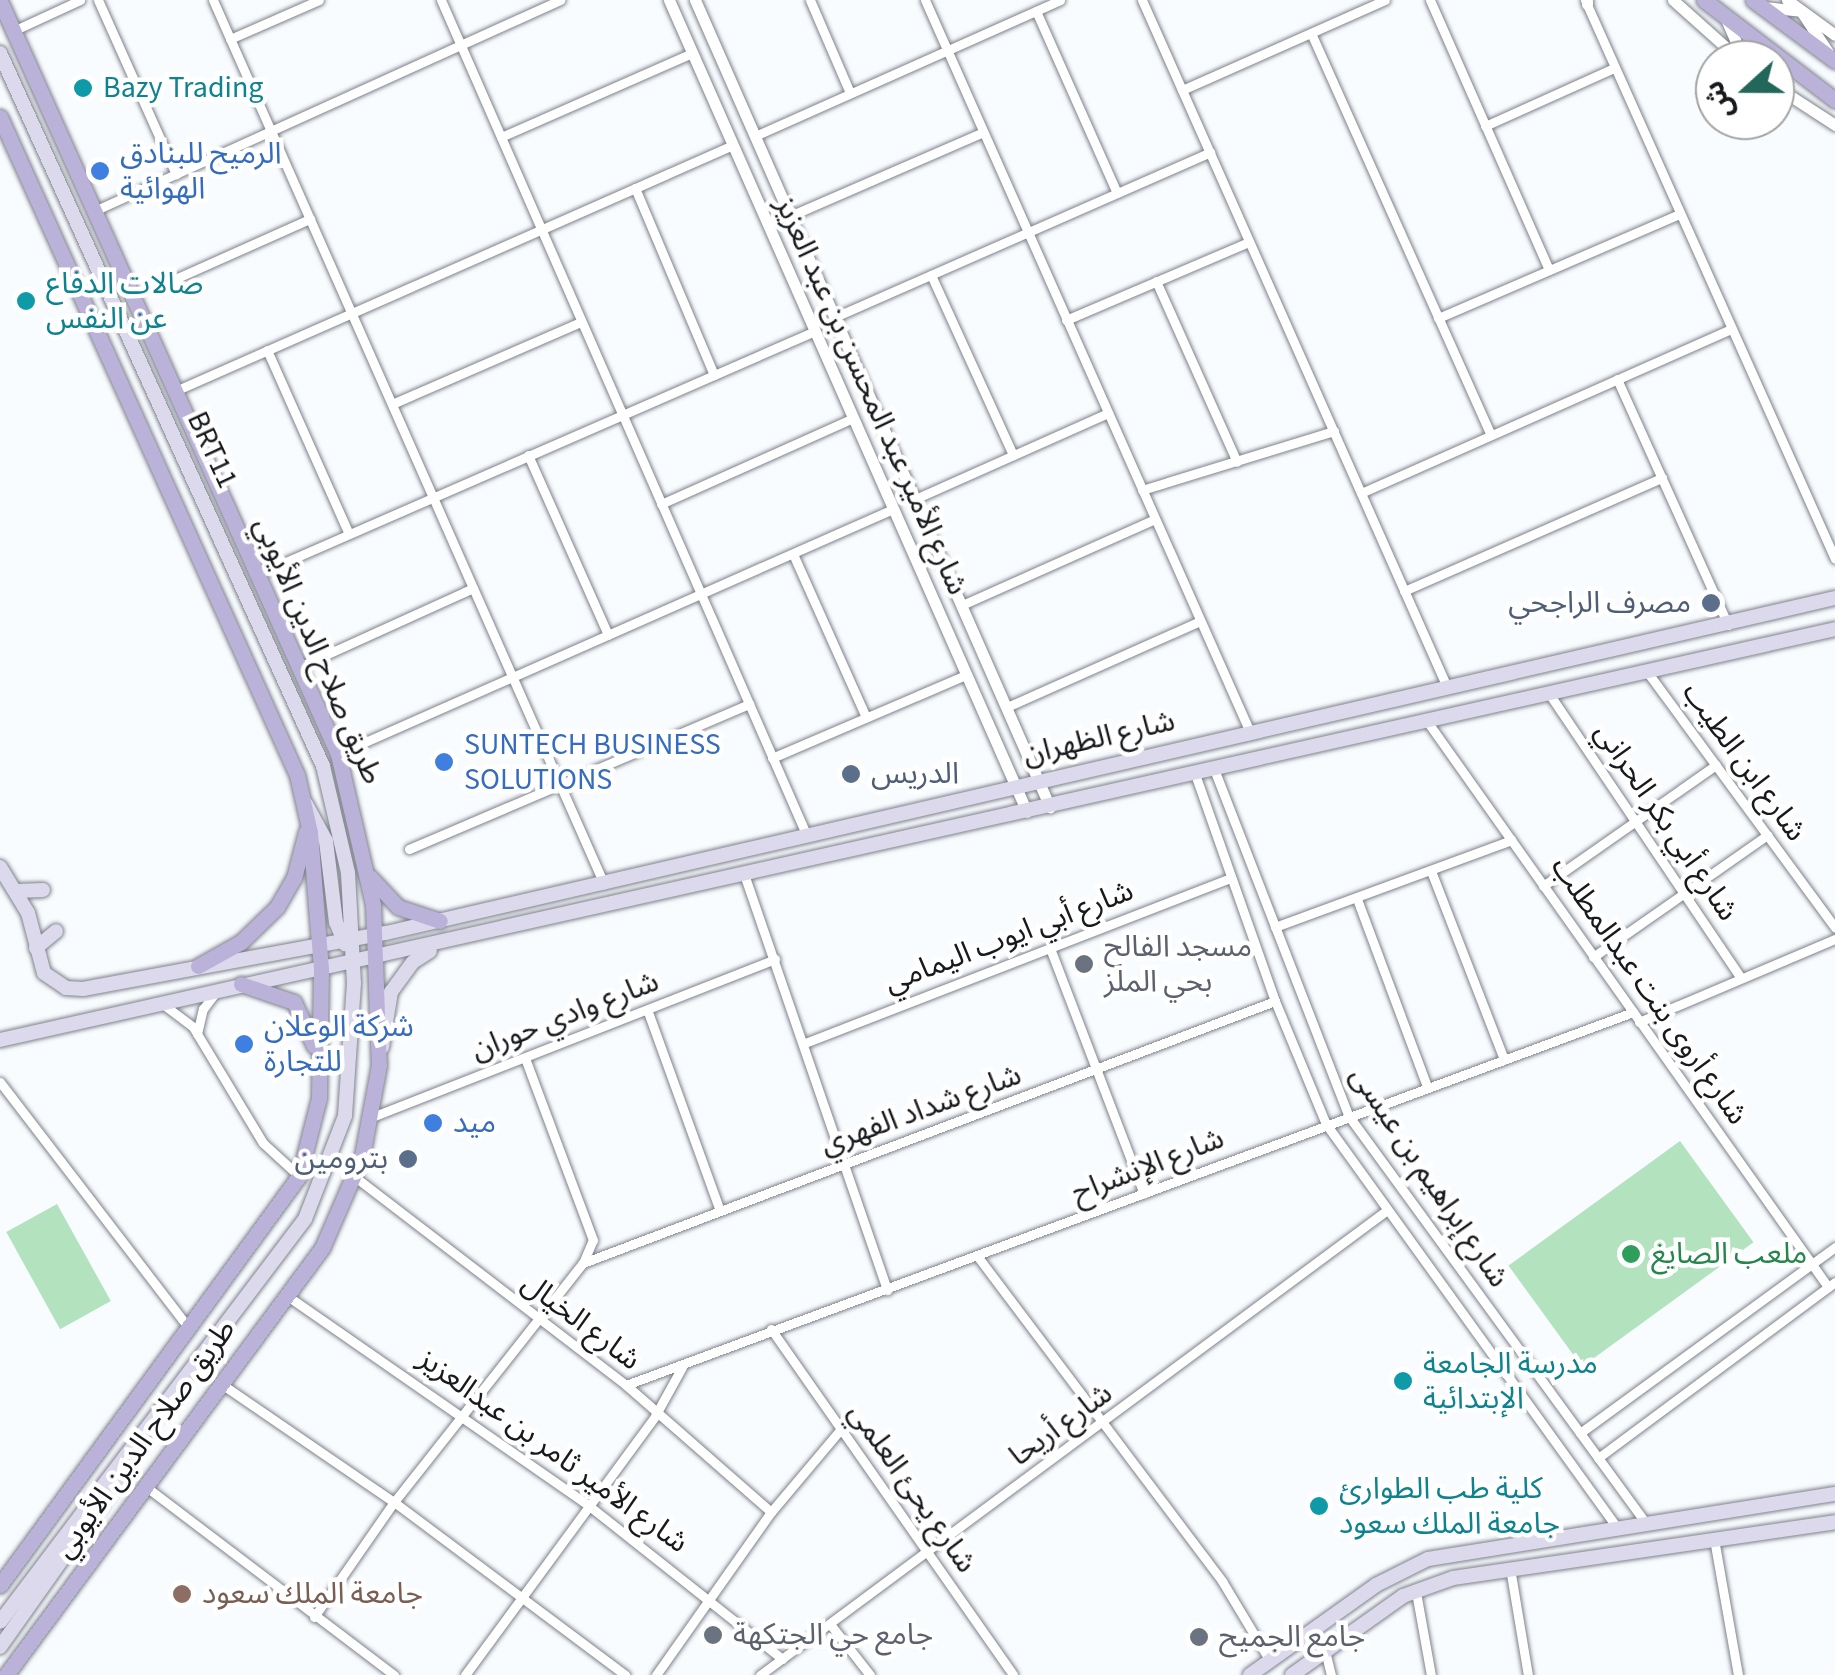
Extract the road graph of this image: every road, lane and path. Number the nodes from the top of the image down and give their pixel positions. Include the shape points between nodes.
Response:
1 (80, 0) edge
2 (98, 0) edge
3 (213, 0) edge
4 (319, 0) edge
5 (441, 0) edge
6 (558, 0) edge
7 (669, 0) edge
8 (695, 0) edge
9 (810, 0) edge
10 (925, 0) edge
11 (1060, 0) edge
12 (1142, 0) edge
13 (1385, 0) edge
14 (1430, 0) edge
15 (1674, 0) edge
16 (1704, 0) edge
17 (1787, 0) edge
18 (0, 1) edge
19 (1586, 1) edge
20 (1757, 3) edge
21 (1036, 11) junction
22 (1801, 11) junction
23 (1726, 19) junction
24 (13, 30) junction
25 (1311, 33) junction
26 (1835, 35) edge
27 (230, 39) junction
28 (1719, 40) edge
29 (1734, 40) edge
30 (461, 45) junction
31 (947, 50) junction
32 (0, 53) edge
33 (692, 54) junction
34 (1834, 60) edge
35 (1614, 68) junction
36 (1182, 90) junction
37 (850, 93) junction
38 (1795, 99) edge
39 (1835, 100) edge
40 (0, 117) edge
41 (1835, 124) edge
42 (1485, 126) junction
43 (271, 131) junction
44 (984, 132) junction
45 (755, 136) junction
46 (501, 137) junction
47 (733, 145) junction
48 (1210, 152) junction
49 (176, 174) junction
50 (634, 188) junction
51 (1117, 193) junction
52 (94, 211) junction
53 (1680, 214) junction
54 (790, 216) junction
55 (310, 220) junction
56 (541, 229) junction
57 (1028, 232) junction
58 (1249, 242) junction
59 (1549, 270) junction
60 (931, 275) junction
61 (1156, 281) junction
62 (166, 283) dead end
63 (352, 313) junction
64 (835, 317) junction
65 (1438, 318) junction
66 (1066, 320) junction
67 (581, 322) junction
68 (1731, 329) junction
69 (815, 331) junction
70 (267, 350) junction
71 (714, 374) junction
72 (1617, 379) junction
73 (175, 391) junction
74 (392, 404) junction
75 (1108, 413) junction
76 (622, 414) junction
77 (853, 418) junction
78 (1334, 431) junction
79 (1491, 435) junction
80 (528, 455) junction
81 (1013, 455) junction
82 (1236, 462) junction
83 (1662, 478) junction
84 (1142, 490) junction
85 (1361, 494) junction
86 (433, 497) junction
87 (915, 498) junction
88 (662, 504) junction
89 (893, 509) junction
90 (1155, 519) junction
91 (349, 534) junction
92 (792, 554) junction
93 (1835, 559) edge
94 (258, 574) junction
95 (473, 588) junction
96 (1404, 591) junction
97 (701, 594) junction
98 (1835, 598) edge
99 (962, 605) junction
100 (1200, 621) junction
101 (1728, 624) junction
102 (1835, 629) edge
103 (608, 635) junction
104 (300, 667) junction
105 (1648, 673) junction
106 (966, 674) junction
107 (513, 677) junction
108 (1447, 687) junction
109 (1550, 696) junction
110 (749, 704) junction
111 (1006, 707) junction
112 (866, 717) junction
113 (1429, 724) junction
114 (1250, 732) junction
115 (338, 754) junction
116 (772, 758) junction
117 (1716, 765) junction
118 (1214, 770) junction
119 (1195, 774) junction
120 (1039, 780) junction
121 (560, 785) junction
122 (1015, 786) junction
123 (1050, 807) junction
124 (307, 811) junction
125 (1026, 812) junction
126 (1637, 820) junction
127 (1766, 835) junction
128 (807, 836) junction
129 (1510, 840) junction
130 (409, 850) dead end
131 (0, 867) edge
132 (1430, 870) junction
133 (369, 875) junction
134 (745, 877) junction
135 (1231, 878) junction
136 (604, 884) junction
137 (1543, 886) junction
138 (43, 890) dead end
139 (16, 892) junction
140 (1684, 892) junction
141 (1357, 899) junction
142 (440, 921) junction
143 (1275, 927) junction
144 (1835, 928) edge
145 (56, 931) dead end
146 (375, 935) junction
147 (1835, 939) edge
148 (318, 943) junction
149 (440, 946) junction
150 (36, 948) junction
151 (1050, 948) junction
152 (350, 949) junction
153 (1593, 957) junction
154 (376, 960) junction
155 (774, 960) junction
156 (198, 966) junction
157 (321, 970) junction
158 (1740, 978) junction
159 (242, 984) junction
160 (218, 990) junction
161 (1274, 1001) junction
162 (159, 1004) junction
163 (648, 1012) junction
164 (1636, 1017) junction
165 (198, 1034) junction
166 (0, 1040) edge
167 (805, 1042) junction
168 (1503, 1057) junction
169 (524, 1058) junction
170 (379, 1065) junction
171 (320, 1069) junction
172 (1095, 1072) junction
173 (0, 1082) edge
174 (1427, 1086) junction
175 (1348, 1115) junction
176 (372, 1117) junction
177 (1326, 1124) junction
178 (850, 1165) junction
179 (299, 1176) junction
180 (356, 1176) junction
181 (1144, 1194) junction
182 (720, 1208) junction
183 (1388, 1210) junction
184 (1835, 1247) edge
185 (978, 1257) junction
186 (583, 1263) junction
187 (1812, 1264) junction
188 (1832, 1285) edge
189 (887, 1290) junction
190 (286, 1295) junction
191 (534, 1319) junction
192 (189, 1328) junction
193 (771, 1328) junction
194 (682, 1367) junction
195 (220, 1383) junction
196 (626, 1385) junction
197 (175, 1395) junction
198 (464, 1414) junction
199 (656, 1416) junction
200 (1105, 1425) junction
201 (840, 1430) junction
202 (1580, 1432) junction
203 (1598, 1458) junction
204 (144, 1485) junction
205 (1835, 1494) edge
206 (394, 1502) junction
207 (588, 1505) junction
208 (771, 1512) junction
209 (1645, 1522) junction
210 (1835, 1522) edge
211 (1618, 1527) junction
212 (1714, 1539) junction
213 (926, 1552) junction
214 (1510, 1568) junction
215 (0, 1585) edge
216 (1416, 1592) junction
217 (522, 1595) junction
218 (712, 1599) junction
219 (314, 1616) junction
220 (0, 1622) edge
221 (830, 1624) junction
222 (0, 1647) edge
223 (1325, 1652) junction
224 (782, 1660) junction
225 (1270, 1661) junction
226 (6, 1675) edge
227 (394, 1675) edge
228 (465, 1675) edge
229 (625, 1675) edge
230 (656, 1675) edge
231 (760, 1675) edge
232 (870, 1675) edge
233 (1013, 1675) edge
234 (1250, 1675) edge
235 (1292, 1675) edge
236 (1331, 1675) edge
237 (1431, 1675) edge
238 (1528, 1675) edge
239 (1738, 1675) edge

1 - 24 street
2 - 49 street
3 - 27 street
4 - 27 street
5 - 30 street
6 - 30 street
7 - 33 street, شارع الأمير عبد المحسن بن عبد العزيز
8 - 45 street, شارع الأمير عبد المحسن بن عبد العزيز
9 - 37 street
10 - 31 street
11 - 21 street
12 - 36 street
13 - 25 street
14 - 42 street
15 - 28 street
16 - 23 main road
17 - 22 street
18 - 24 main road, طريق صلاح الدين الأيوبي
19 - 35 street
20 - 22 street
20 - 34 main road
21 - 31 street
21 - 51 street
22 - 26 street
22 - 34 street
23 - 29 street
23 - 39 main road
24 - 52 main road, طريق صلاح الدين الأيوبي
25 - 36 street
25 - 65 street
27 - 43 street
30 - 43 street
30 - 46 street
31 - 37 street
31 - 44 street
32 - 152 main road, BRT11 via 322,766 338,814
33 - 46 street
33 - 47 street, شارع الأمير عبد المحسن بن عبد العزيز
35 - 42 street
35 - 53 street
36 - 48 street
37 - 45 street
38 - 41 street
40 - 124 main road, طريق صلاح الدين الأيوبي via 252,665
42 - 59 street
43 - 49 street
43 - 55 street
44 - 54 street
44 - 57 street
45 - 54 street, شارع الأمير عبد المحسن بن عبد العزيز
46 - 56 street
47 - 50 street
47 - 69 street, شارع الأمير عبد المحسن بن عبد العزيز
48 - 51 street
48 - 58 street
49 - 52 street
50 - 56 street
50 - 71 street
51 - 57 street
52 - 73 main road, طريق صلاح الدين الأيوبي
53 - 59 street
53 - 68 street
54 - 64 street, شارع الأمير عبد المحسن بن عبد العزيز
55 - 62 street
55 - 63 street
56 - 63 street
56 - 67 street
57 - 60 street
57 - 66 street
58 - 61 street
58 - 78 street
59 - 65 street
60 - 64 street
60 - 81 street
61 - 66 street
61 - 82 street
63 - 70 street
63 - 74 street
64 - 87 street, شارع الأمير عبد المحسن بن عبد العزيز
65 - 79 street
66 - 75 street
67 - 74 street
67 - 76 street
68 - 72 street
68 - 93 street
69 - 71 street
69 - 77 street, شارع الأمير عبد المحسن بن عبد العزيز
70 - 73 street
70 - 91 street
71 - 76 street
72 - 79 street
72 - 83 street
73 - 94 main road, طريق صلاح الدين الأيوبي
74 - 86 street
75 - 81 street
75 - 84 street
76 - 80 street
76 - 88 street
77 - 88 street
77 - 89 street, شارع الأمير عبد المحسن بن عبد العزيز
78 - 82 street
78 - 85 street
79 - 85 street
80 - 86 street
80 - 103 street
81 - 87 street
82 - 84 street
83 - 96 street
83 - 101 street
84 - 90 street
85 - 96 street
86 - 91 street
86 - 95 street
87 - 99 street, شارع الأمير عبد المحسن بن عبد العزيز
88 - 97 street
89 - 92 street
89 - 106 street, شارع الأمير عبد المحسن بن عبد العزيز
90 - 99 street
90 - 100 street
91 - 94 street
92 - 97 street
92 - 112 street
94 - 104 main road, طريق صلاح الدين الأيوبي
95 - 104 street
95 - 107 street
96 - 108 street
97 - 103 street
97 - 110 street
98 - 101 main road, شارع الظهران
99 - 111 street, شارع الأمير عبد المحسن بن عبد العزيز
100 - 111 street
100 - 114 street
101 - 108 main road, شارع الظهران
102 - 105 main road, شارع الظهران
103 - 107 street
104 - 115 main road, طريق صلاح الدين الأيوبي
105 - 109 main road, شارع الظهران
105 - 117 street, شارع ابن الطيب
106 - 112 street
106 - 122 street, شارع الأمير عبد المحسن بن عبد العزيز
107 - 115 street
107 - 121 street
108 - 114 main road, شارع الظهران
109 - 113 main road, شارع الظهران
109 - 126 street, شارع أبي بكر الحراني
110 - 116 street
110 - 121 street
111 - 120 street, شارع الأمير عبد المحسن بن عبد العزيز
112 - 116 street
113 - 118 main road, شارع الظهران
113 - 129 street, شارع أروى بنت عبدالمطلب
114 - 120 main road, شارع الظهران
115 - 133 main road, طريق صلاح الدين الأيوبي
116 - 128 street
117 - 126 street
117 - 127 street, شارع ابن الطيب
118 - 119 main road, شارع الظهران
118 - 143 street, شارع إبراهيم بن عيسى
119 - 123 main road, شارع الظهران
119 - 135 street
120 - 122 main road, شارع الظهران
120 - 123 street, شارع الأمير عبد المحسن بن عبد العزيز
121 - 130 street
121 - 136 street
122 - 125 street, شارع الأمير عبد المحسن بن عبد العزيز
122 - 128 main road, شارع الظهران
123 - 125 main road, شارع الظهران
124 - 148 main road, طريق صلاح الدين الأيوبي
124 - 152 main road via 326,841
124 - 156 main road via 294,878 277,907 240,942
125 - 134 main road, شارع الظهران
126 - 137 street
126 - 140 street, شارع أبي بكر الحراني
127 - 140 street
127 - 144 street, شارع ابن الطيب
128 - 136 main road, شارع الظهران
129 - 132 street
129 - 137 street, شارع أروى بنت عبدالمطلب
131 - 139 main road
132 - 141 street
132 - 168 street
133 - 142 main road via 398,908
133 - 146 main road, طريق صلاح الدين الأيوبي
134 - 149 main road, شارع الظهران
134 - 155 street
135 - 151 street, شارع أبي ايوب اليمامي
135 - 161 street
136 - 142 main road, شارع الظهران
137 - 153 street, شارع أروى بنت عبدالمطلب
138 - 139 main road
139 - 150 main road
140 - 153 street
140 - 158 street, شارع أبي بكر الحراني
141 - 143 street
141 - 174 street
142 - 146 main road, شارع الظهران
143 - 175 street, شارع إبراهيم بن عيسى
145 - 150 main road
146 - 152 main road, شارع الظهران
146 - 154 main road, طريق صلاح الدين الأيوبي
147 - 158 street, شارع الإنشراح
148 - 152 main road
148 - 156 main road
148 - 157 main road, طريق صلاح الدين الأيوبي
149 - 154 main road, شارع الظهران
149 - 170 main road via 413,962 391,992
150 - 156 main road via 44,973 74,990
151 - 167 street, شارع أبي ايوب اليمامي
151 - 172 street
152 - 154 main road, شارع الظهران
152 - 157 main road
152 - 197 main road, BRT11 via 350,1086 322,1184 286,1247
153 - 164 street, شارع أروى بنت عبدالمطلب
154 - 170 main road, طريق صلاح الدين الأيوبي
155 - 163 street, شارع وادي حوران
155 - 167 street
157 - 159 main road
157 - 171 main road, طريق صلاح الدين الأيوبي
158 - 164 street, شارع الإنشراح
159 - 160 main road
159 - 171 main road via 286,996 302,1010
160 - 162 main road
160 - 165 street via 203,1009
161 - 172 street, شارع شداد الفهري
161 - 177 street
162 - 165 street
162 - 166 main road
163 - 169 street, شارع وادي حوران
163 - 182 street
164 - 168 street, شارع الإنشراح
164 - 187 street, شارع أروى بنت عبدالمطلب
165 - 179 street via 262,1143
167 - 178 street
168 - 174 street, شارع الإنشراح
169 - 176 street, شارع وادي حوران
169 - 186 street, شارع شداد الفهري via 592,1240
170 - 176 main road, طريق صلاح الدين الأيوبي
171 - 179 main road, طريق صلاح الدين الأيوبي via 316,1121
172 - 178 street, شارع شداد الفهري
172 - 181 street
173 - 192 street
174 - 175 street, شارع الإنشراح
175 - 177 street, شارع الإنشراح
175 - 202 street, شارع إبراهيم بن عيسى
176 - 180 main road, طريق صلاح الدين الأيوبي
177 - 181 street, شارع الإنشراح
177 - 183 street
178 - 182 street, شارع شداد الفهري
178 - 189 street
179 - 192 main road, طريق صلاح الدين الأيوبي
180 - 190 main road, طريق صلاح الدين الأيوبي via 322,1248
180 - 191 street, شارع الخيال
181 - 185 street, شارع الإنشراح
182 - 186 street, شارع شداد الفهري
183 - 200 street, شارع أريحا
183 - 211 street
184 - 187 street
185 - 189 street, شارع الإنشراح
185 - 200 street
186 - 191 street, شارع شداد الفهري
187 - 188 street, شارع أروى بنت عبدالمطلب
187 - 202 street
188 - 203 street
189 - 193 street, شارع الإنشراح
190 - 195 main road, طريق صلاح الدين الأيوبي
190 - 198 street, شارع الأمير ثامر بن عبدالعزيز
191 - 196 street, شارع الخيال
191 - 198 street, شارع شداد الفهري
192 - 215 main road, طريق صلاح الدين الأيوبي
193 - 194 street, شارع الإنشراح
193 - 201 street, شارع يحئ العلمي
194 - 196 street, شارع الإنشراح
194 - 199 street
195 - 204 main road, طريق صلاح الدين الأيوبي
195 - 206 street
196 - 199 street, شارع الخيال
197 - 220 main road
197 - 222 main road
198 - 206 street, شارع شداد الفهري
198 - 207 street, شارع الأمير ثامر بن عبدالعزيز
199 - 207 street
199 - 208 street, شارع الخيال
200 - 213 street, شارع أريحا
200 - 225 street via 1222,1581
201 - 208 street
201 - 213 street, شارع يحئ العلمي
202 - 203 street, شارع إبراهيم بن عيسى
203 - 209 street, شارع إبراهيم بن عيسى
204 - 219 street
204 - 226 main road, طريق صلاح الدين الأيوبي
205 - 209 main road
206 - 217 street
206 - 219 street, شارع شداد الفهري
207 - 217 street
207 - 218 street, شارع الأمير ثامر بن عبدالعزيز
208 - 218 street
209 - 211 main road
210 - 212 main road
211 - 225 main road via 1414,1564
212 - 214 main road
212 - 239 street
213 - 221 street, شارع أريحا
213 - 233 street, شارع يحئ العلمي
214 - 216 main road
214 - 238 street
216 - 223 main road
216 - 237 street
217 - 228 street
217 - 229 street
218 - 224 street, شارع الأمير ثامر بن عبدالعزيز
218 - 230 street
219 - 227 street
221 - 224 street, شارع أريحا
221 - 232 street
223 - 235 main road
223 - 236 street
224 - 231 street, شارع أريحا
225 - 234 main road

